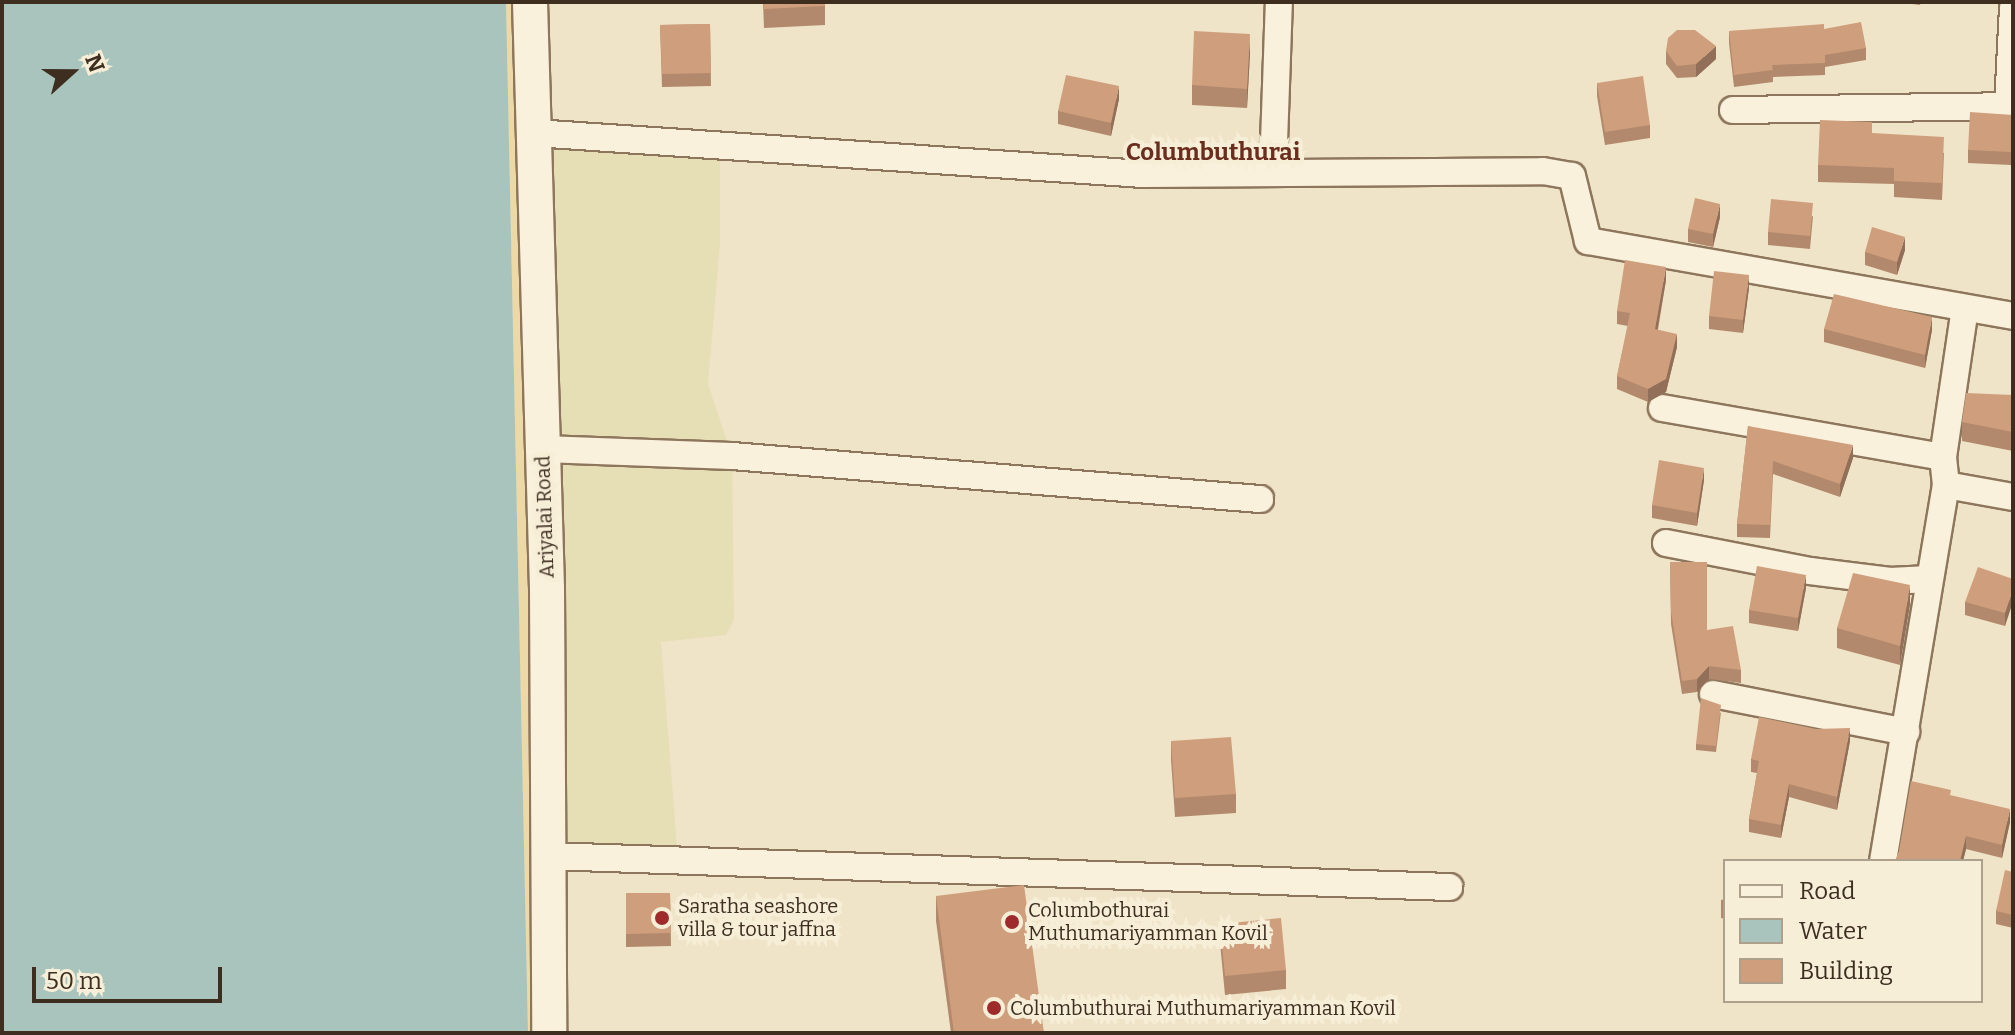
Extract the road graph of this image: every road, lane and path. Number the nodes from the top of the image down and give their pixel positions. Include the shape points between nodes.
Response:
1 (530, 2) edge
2 (1279, 2) edge
3 (2013, 8) edge
4 (1733, 110) dead end
5 (534, 133) junction
6 (1273, 171) junction
7 (1965, 308) junction
8 (2013, 316) edge
9 (1662, 408) dead end
10 (543, 449) junction
11 (1943, 457) junction
12 (1946, 485) junction
13 (2013, 497) edge
14 (1260, 499) dead end
15 (1666, 543) dead end
16 (1929, 579) junction
17 (1713, 694) dead end
18 (1906, 732) junction
19 (548, 856) junction
20 (1883, 859) edge
21 (1449, 887) dead end
22 (549, 1033) edge

1 - 5 street, Ariyalai Road
2 - 6 street
3 - 4 street via 2008,106
5 - 6 street via 1144,174
5 - 10 street, Ariyalai Road
6 - 7 street via 1543,171 1572,176 1588,241
7 - 8 street
7 - 11 street
9 - 11 street
10 - 14 street via 732,456
10 - 19 street, Ariyalai Road
11 - 12 street
12 - 13 street
12 - 16 street
15 - 16 street via 1810,571 1890,581
16 - 18 street
17 - 18 street
18 - 20 street
19 - 21 street
19 - 22 street, Ariyalai Road

